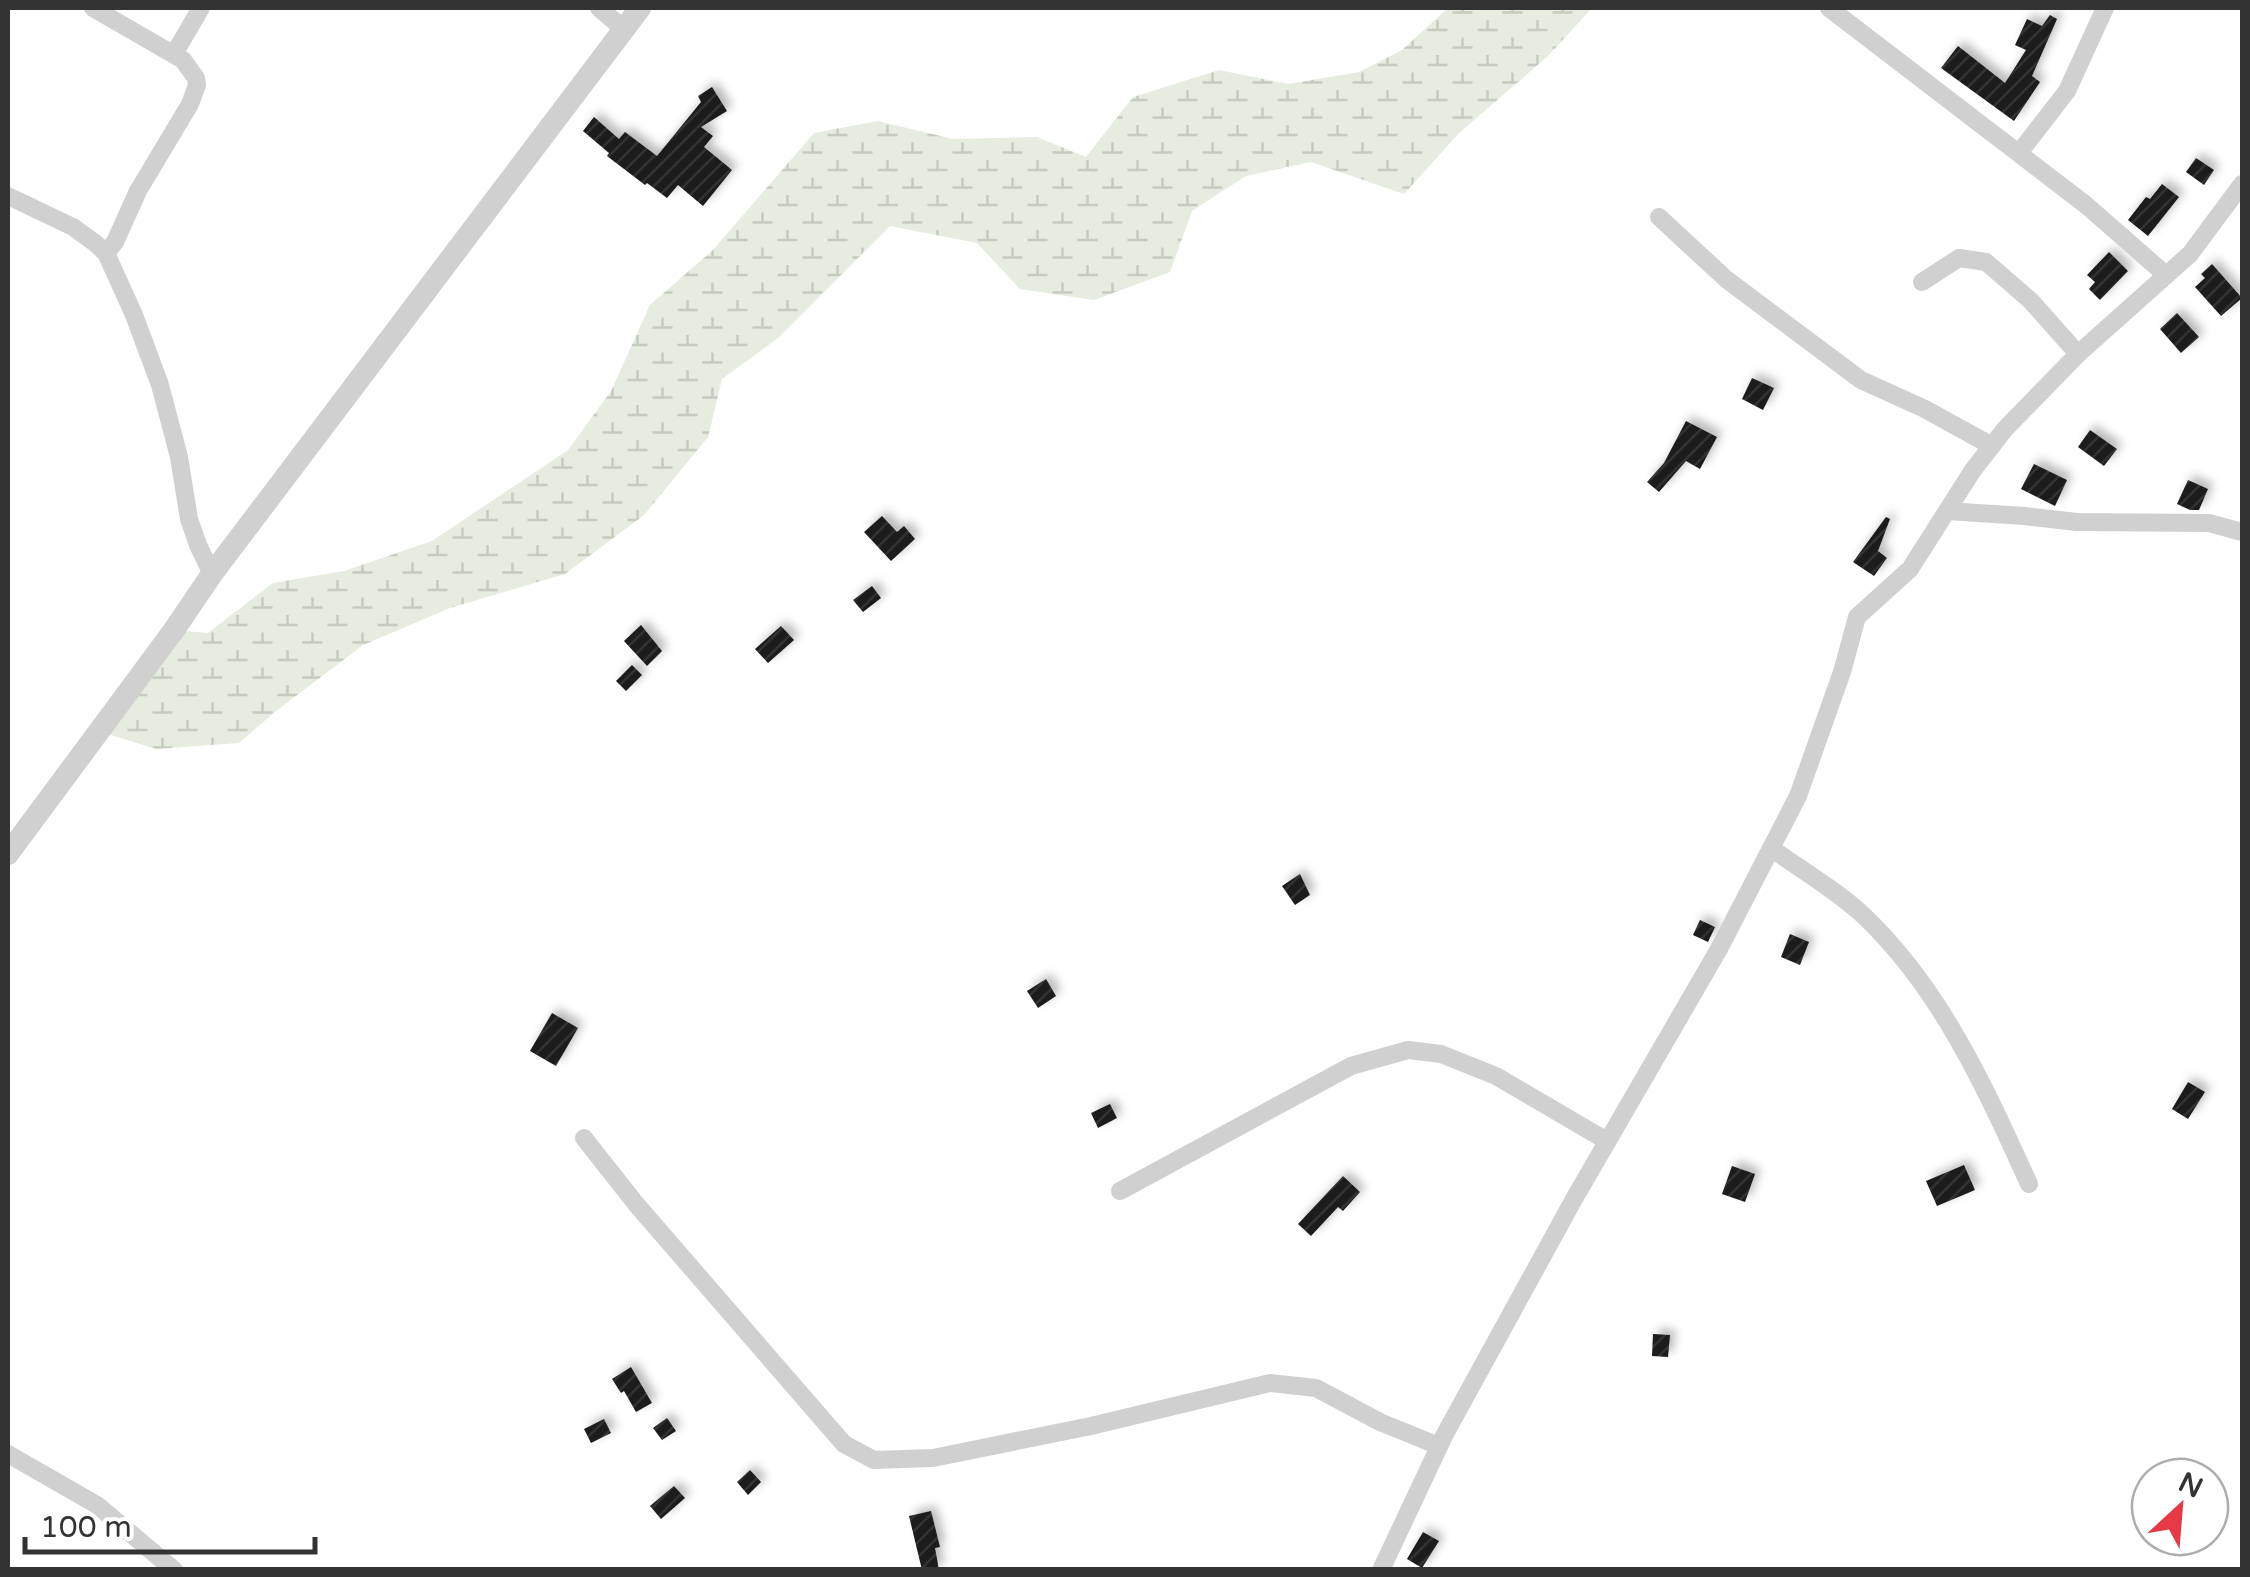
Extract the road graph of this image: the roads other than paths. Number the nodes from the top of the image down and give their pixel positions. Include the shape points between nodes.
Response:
1 (94, 8) edge
2 (201, 8) edge
3 (599, 8) edge
4 (640, 8) edge
5 (1830, 8) edge
6 (2105, 8) edge
7 (624, 28) junction
8 (174, 54) junction
9 (2018, 154) junction
10 (2242, 184) edge
11 (8, 196) edge
12 (1659, 217) dead end
13 (106, 253) junction
14 (2166, 276) junction
15 (1922, 282) dead end
16 (2078, 354) junction
17 (1992, 446) junction
18 (1946, 512) junction
19 (2242, 532) edge
20 (212, 574) junction
21 (1771, 848) junction
22 (8, 854) edge
23 (584, 1138) dead end
24 (1607, 1141) junction
25 (2029, 1184) dead end
26 (1120, 1191) dead end
27 (1439, 1446) junction
28 (8, 1454) edge
29 (174, 1570) edge
30 (1381, 1570) edge

1 - 8 street
2 - 8 street
3 - 7 street
4 - 7 street
5 - 9 street
6 - 9 street via 2067,91
7 - 20 street
8 - 13 street via 196,78 193,97
9 - 14 street
10 - 14 street
11 - 13 street via 73,228
12 - 17 street via 1726,279 1861,380
13 - 20 street via 160,386 189,519
14 - 16 street
15 - 16 street via 1960,258 1986,262
16 - 17 street
17 - 18 street
18 - 19 street via 2209,523
18 - 21 street via 1910,569 1858,617 1798,796
20 - 22 street
21 - 24 street
21 - 25 street via 1862,914 1908,963 1958,1039
23 - 27 street via 844,1444 874,1460 933,1458 1270,1383 1316,1388
24 - 26 street via 1496,1076 1440,1054 1408,1050 1351,1066
24 - 27 street
27 - 30 street
28 - 29 street via 97,1504

